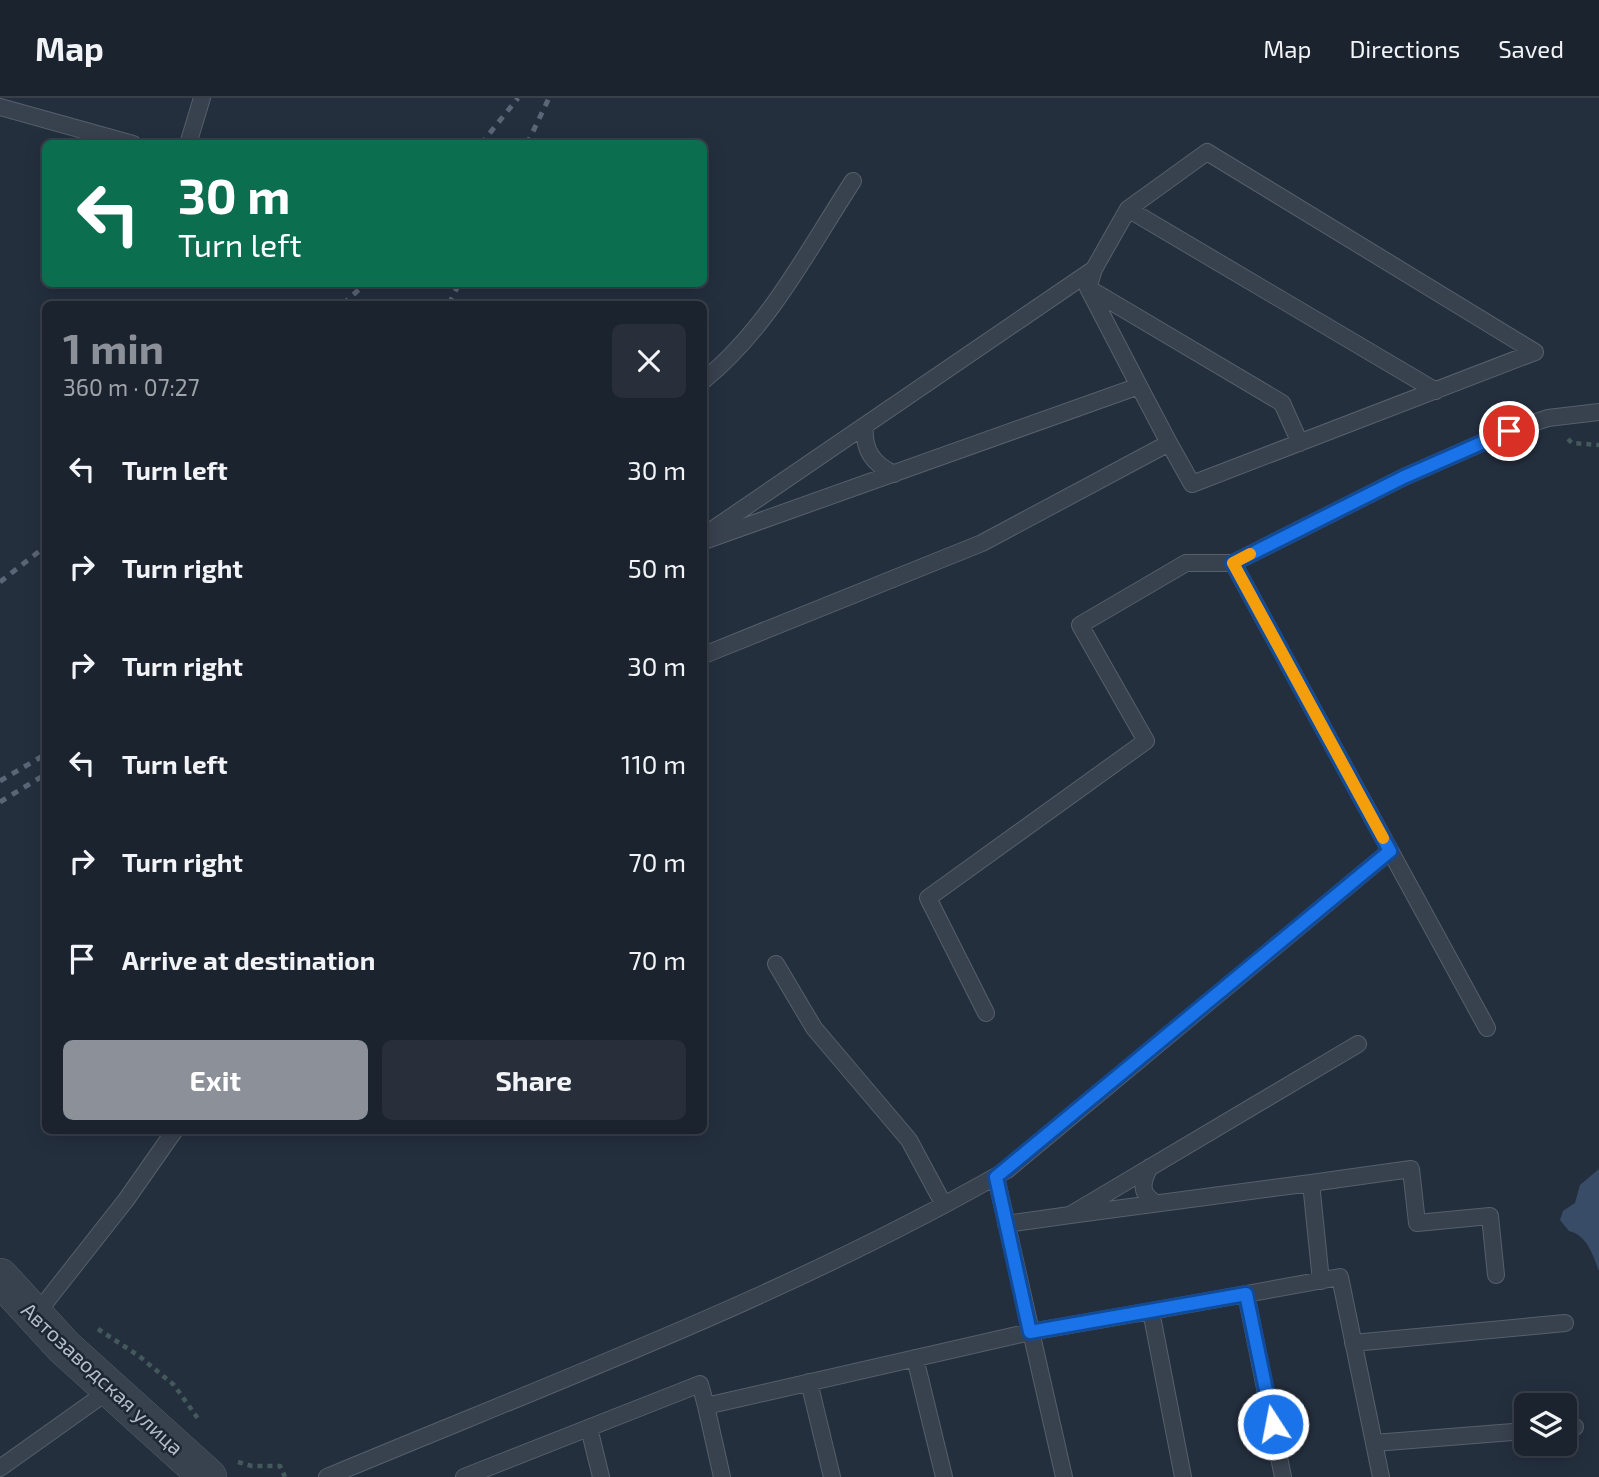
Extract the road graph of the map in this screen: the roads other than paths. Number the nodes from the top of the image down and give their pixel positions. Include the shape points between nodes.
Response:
1 (202, 98) edge
2 (0, 107) edge
3 (119, 140) edge
4 (189, 140) edge
5 (853, 181) dead end
6 (1128, 209) junction
7 (1094, 269) junction
8 (1088, 288) junction
9 (707, 378) edge
10 (1139, 386) junction
11 (1436, 391) junction
12 (1599, 412) edge
13 (865, 426) junction
14 (1169, 443) junction
15 (1300, 443) junction
16 (894, 474) junction
17 (707, 536) edge
18 (707, 537) edge
19 (1233, 563) junction
20 (707, 653) edge
21 (1390, 851) junction
22 (776, 964) dead end
23 (986, 1013) dead end
24 (1487, 1028) dead end
25 (1358, 1044) dead end
26 (172, 1134) edge
27 (1150, 1167) junction
28 (996, 1177) junction
29 (1311, 1183) junction
30 (1156, 1203) junction
31 (944, 1205) junction
32 (1070, 1215) junction
33 (1006, 1224) junction
34 (1496, 1275) dead end
35 (0, 1277) edge
36 (1321, 1281) junction
37 (1246, 1294) junction
38 (1151, 1311) junction
39 (34, 1317) junction
40 (1566, 1323) dead end
41 (1030, 1332) junction
42 (1353, 1343) junction
43 (915, 1358) junction
44 (810, 1382) junction
45 (111, 1389) junction
46 (706, 1406) junction
47 (589, 1428) junction
48 (1514, 1432) edge
49 (1374, 1443) junction
50 (0, 1468) edge
51 (220, 1468) edge
52 (483, 1474) edge
53 (327, 1477) edge
54 (464, 1477) edge
55 (601, 1477) edge
56 (722, 1477) edge
57 (832, 1477) edge
58 (944, 1477) edge
59 (1064, 1477) edge
60 (1183, 1477) edge
61 (1283, 1477) edge
62 (1381, 1477) edge

1 - 4 lane
2 - 3 lane
5 - 9 lane via 761,323
6 - 7 lane
6 - 11 lane
6 - 11 lane via 1207,152 1535,352
7 - 8 lane
7 - 13 lane
8 - 10 lane
8 - 15 lane via 1282,403
10 - 14 lane
10 - 16 lane
11 - 15 lane
12 - 19 lane via 1548,418 1509,431 1404,477
13 - 16 lane via 875,464
13 - 17 lane
14 - 15 lane via 1192,484
14 - 20 lane via 982,543
16 - 18 lane
19 - 21 lane
19 - 23 lane via 1186,564 1080,625 1146,741 928,898
21 - 24 lane
21 - 28 lane
22 - 31 lane via 814,1028 909,1140
25 - 27 lane
26 - 39 lane
27 - 30 lane via 1142,1185
27 - 32 lane
28 - 31 lane
28 - 33 lane
29 - 30 lane
29 - 34 lane via 1410,1169 1417,1223 1490,1216
29 - 36 lane
30 - 32 lane
31 - 53 lane via 746,1303
32 - 33 lane
33 - 41 lane
35 - 39 street, Автозаводская улица
36 - 37 lane
36 - 42 lane via 1340,1277
37 - 38 lane
37 - 61 lane
38 - 41 lane
38 - 60 lane
39 - 45 street, Автозаводская улица
40 - 42 lane
41 - 43 lane
41 - 59 lane
42 - 49 lane
43 - 44 lane
43 - 58 lane
44 - 46 lane
44 - 57 lane
45 - 50 lane
45 - 51 street, Автозаводская улица
46 - 47 lane via 700,1384
46 - 56 lane
47 - 52 lane
47 - 55 lane
48 - 49 lane
49 - 62 lane
52 - 54 lane

